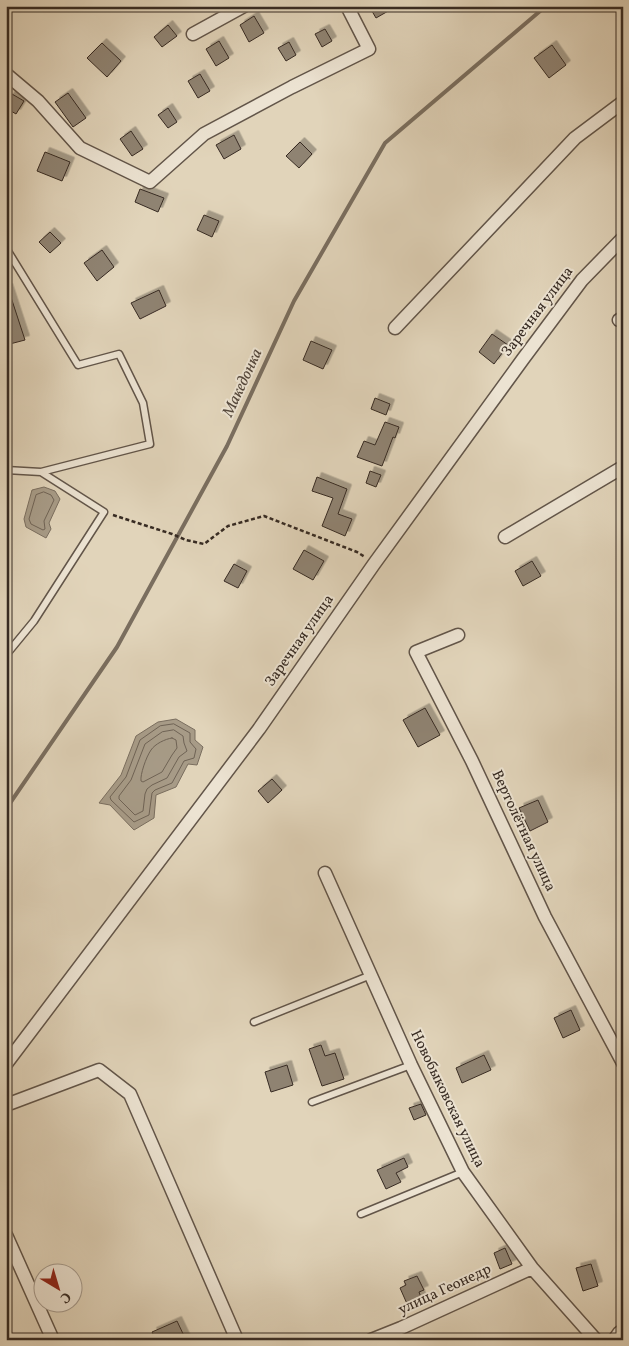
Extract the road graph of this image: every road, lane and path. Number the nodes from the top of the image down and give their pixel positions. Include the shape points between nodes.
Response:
1 (244, 6) edge
2 (347, 6) edge
3 (193, 34) dead end
4 (6, 74) edge
5 (623, 102) edge
6 (623, 238) edge
7 (6, 248) edge
8 (395, 328) dead end
9 (623, 467) edge
10 (6, 470) edge
11 (41, 472) junction
12 (104, 512) junction
13 (505, 537) dead end
14 (374, 564) junction
15 (458, 635) dead end
16 (6, 655) edge
17 (325, 873) dead end
18 (370, 975) junction
19 (254, 1022) dead end
20 (11, 1052) edge
21 (623, 1063) edge
22 (6, 1064) edge
23 (411, 1065) junction
24 (312, 1102) dead end
25 (6, 1105) edge
26 (463, 1172) junction
27 (361, 1214) dead end
28 (6, 1235) edge
29 (532, 1268) junction
30 (623, 1330) edge
31 (53, 1340) edge
32 (237, 1340) edge
33 (371, 1340) edge
34 (596, 1340) edge
35 (614, 1340) edge

1 - 3 street
2 - 4 street via 369,49 204,134 150,182 80,148 38,100
5 - 8 street via 575,138
6 - 14 street, Заречная улица via 582,280
7 - 11 lane via 78,365 119,354 143,403 150,444
9 - 13 street
10 - 11 lane
11 - 12 lane
12 - 14 path via 204,544 228,526 264,516 357,552
12 - 16 lane via 34,621
14 - 20 street, Заречная улица via 259,729
15 - 21 street, Вертолётная улица via 416,652 472,761 545,917
17 - 18 street, Новобыковская улица
18 - 19 lane
18 - 23 street, Новобыковская улица
20 - 22 street, Заречная улица
23 - 24 lane
23 - 26 street, Новобыковская улица
25 - 32 street via 99,1070 130,1094
26 - 27 lane
26 - 29 street, Новобыковская улица
28 - 31 street
29 - 33 street, улица Геонедр
29 - 34 street, Новобыковская улица
30 - 35 street

